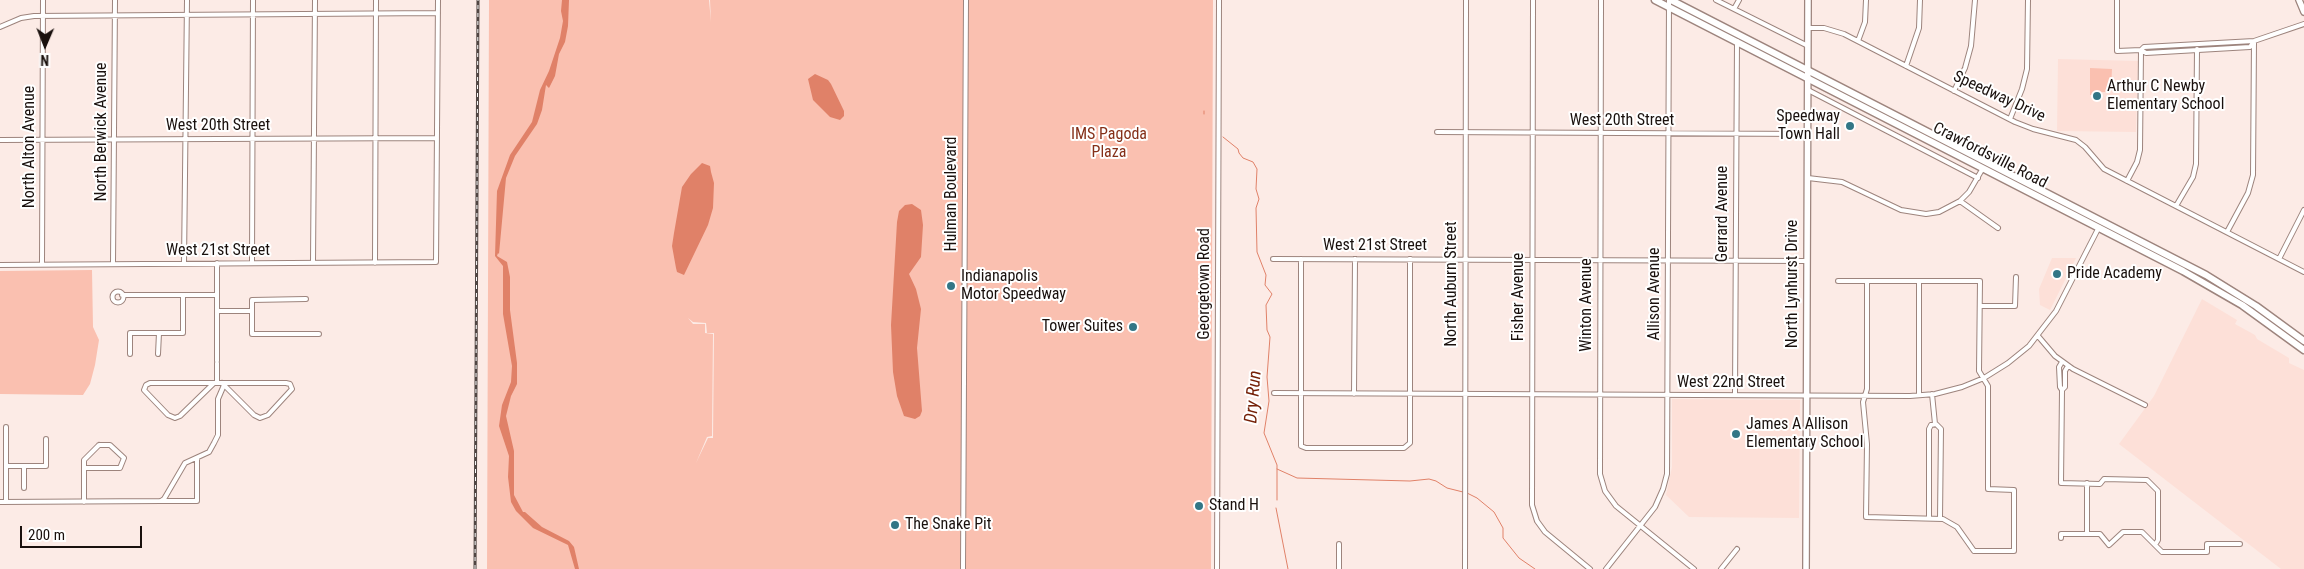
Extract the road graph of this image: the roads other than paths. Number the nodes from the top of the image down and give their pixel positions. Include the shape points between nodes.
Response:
1 (43, 0) edge
2 (115, 0) edge
3 (187, 0) edge
4 (253, 0) edge
5 (315, 0) edge
6 (376, 0) edge
7 (438, 0) edge
8 (966, 0) edge
9 (1219, 0) edge
10 (1466, 0) edge
11 (1533, 0) edge
12 (1601, 0) edge
13 (1655, 0) edge
14 (1716, 0) edge
15 (1738, 0) edge
16 (1808, 0) edge
17 (1866, 0) edge
18 (1920, 0) edge
19 (1975, 0) edge
20 (2028, 0) edge
21 (2117, 0) edge
22 (2299, 0) edge
23 (1670, 2) edge
24 (2303, 8) edge
25 (1734, 9) junction
26 (438, 13) junction
27 (253, 14) junction
28 (315, 14) junction
29 (376, 14) junction
30 (115, 15) junction
31 (186, 15) junction
32 (43, 16) junction
33 (2304, 24) edge
34 (0, 27) edge
35 (1808, 28) junction
36 (1737, 34) junction
37 (1858, 41) junction
38 (2254, 41) junction
39 (1737, 42) junction
40 (2197, 44) junction
41 (1808, 46) junction
42 (2141, 50) junction
43 (2197, 50) junction
44 (1906, 66) junction
45 (1808, 70) junction
46 (1808, 78) junction
47 (1808, 90) junction
48 (1954, 91) junction
49 (2010, 119) junction
50 (1437, 132) dead end
51 (1465, 132) junction
52 (1533, 133) junction
53 (1600, 133) junction
54 (1668, 134) junction
55 (1736, 134) junction
56 (1808, 134) junction
57 (314, 138) junction
58 (377, 138) junction
59 (437, 138) junction
60 (185, 139) junction
61 (252, 139) junction
62 (0, 140) edge
63 (43, 140) junction
64 (114, 140) junction
65 (1987, 162) junction
66 (1983, 168) junction
67 (1808, 178) junction
68 (1978, 178) junction
69 (2127, 180) junction
70 (1960, 202) junction
71 (2176, 206) junction
72 (2304, 210) edge
73 (2100, 224) junction
74 (1998, 228) dead end
75 (2227, 232) junction
76 (1464, 258) junction
77 (1272, 259) dead end
78 (1301, 259) junction
79 (1355, 259) junction
80 (1410, 259) junction
81 (1532, 259) junction
82 (2278, 259) junction
83 (1600, 260) junction
84 (1668, 260) junction
85 (1735, 260) junction
86 (1807, 261) junction
87 (184, 263) junction
88 (217, 263) junction
89 (252, 263) junction
90 (313, 263) junction
91 (375, 263) junction
92 (42, 264) junction
93 (113, 264) junction
94 (0, 265) edge
95 (2304, 272) edge
96 (2016, 277) dead end
97 (1838, 281) dead end
98 (1867, 281) junction
99 (1919, 281) junction
100 (122, 295) dead end
101 (183, 295) junction
102 (217, 295) junction
103 (306, 299) dead end
104 (1980, 306) junction
105 (217, 311) junction
106 (252, 311) junction
107 (159, 333) junction
108 (319, 334) dead end
109 (2038, 336) junction
110 (2304, 340) edge
111 (2304, 350) edge
112 (130, 354) dead end
113 (158, 354) dead end
114 (2062, 362) junction
115 (2068, 366) junction
116 (1984, 378) junction
117 (219, 383) junction
118 (2062, 390) junction
119 (1274, 393) dead end
120 (1300, 394) junction
121 (1354, 394) junction
122 (1409, 394) junction
123 (1464, 394) junction
124 (1531, 394) junction
125 (1932, 394) junction
126 (1599, 395) junction
127 (1667, 395) junction
128 (1735, 395) junction
129 (1807, 395) junction
130 (1865, 396) junction
131 (1919, 396) junction
132 (2145, 405) dead end
133 (1935, 424) junction
134 (6, 427) dead end
135 (46, 438) dead end
136 (0, 451) edge
137 (6, 451) junction
138 (197, 458) junction
139 (6, 466) junction
140 (24, 466) junction
141 (84, 468) junction
142 (2087, 483) junction
143 (24, 488) dead end
144 (0, 502) edge
145 (6, 502) junction
146 (84, 502) junction
147 (158, 502) junction
148 (1928, 518) junction
149 (1940, 518) junction
150 (1640, 526) junction
151 (2086, 534) junction
152 (2061, 538) dead end
153 (1339, 544) dead end
154 (2240, 544) dead end
155 (2154, 545) junction
156 (1737, 549) dead end
157 (963, 569) edge
158 (1217, 569) edge
159 (1339, 569) edge
160 (1465, 569) edge
161 (1590, 569) edge
162 (1606, 569) edge
163 (1694, 569) edge
164 (1721, 569) edge
165 (1806, 569) edge

1 - 32 street, North Alton Avenue
2 - 30 street, North Berwick Avenue
3 - 31 street
4 - 27 street
5 - 28 street
6 - 29 street
7 - 26 street
8 - 157 street, Hulman Boulevard
9 - 158 street, Georgetown Road
10 - 51 street, North Auburn Street
11 - 52 street, Fisher Avenue
12 - 53 street, Winton Avenue
13 - 23 main road, Crawfordsville Road
14 - 25 street
15 - 25 street
16 - 35 main road, North Lynhurst Drive
17 - 37 street via 1865,22
18 - 44 street via 1919,28
19 - 48 street via 1971,46
20 - 49 street via 2027,69
21 - 42 street via 2117,51
22 - 24 main road
23 - 36 main road, Crawfordsville Road
23 - 39 main road, Crawfordsville Road
23 - 54 street, Allison Avenue
25 - 41 street
26 - 29 street
26 - 59 street
27 - 28 street
27 - 31 street
27 - 61 street
28 - 29 street
28 - 57 street
29 - 58 street
30 - 31 street
30 - 32 street
30 - 64 street, North Berwick Avenue
31 - 60 street
32 - 34 street via 24,17
32 - 63 street, North Alton Avenue
33 - 38 street
35 - 37 street, Speedway Drive via 1831,30
35 - 41 main road, North Lynhurst Drive
36 - 39 street, Gerrard Avenue
36 - 45 main road, Crawfordsville Road
37 - 44 street, Speedway Drive
38 - 40 street
38 - 43 street via 2250,47
38 - 75 street via 2252,178 2246,198
39 - 46 main road, Crawfordsville Road
39 - 55 street, Gerrard Avenue
40 - 42 street via 2144,47
40 - 43 street
41 - 45 main road, North Lynhurst Drive
42 - 43 street via 2146,53
42 - 69 street via 2140,148
43 - 71 street via 2196,164 2193,177
44 - 48 street, Speedway Drive
45 - 46 main road, North Lynhurst Drive
45 - 65 main road, Crawfordsville Road
46 - 47 main road, North Lynhurst Drive
46 - 66 main road, Crawfordsville Road
47 - 56 main road, North Lynhurst Drive
47 - 68 street, Crawfordsville Road
48 - 49 street, Speedway Drive
49 - 69 street, Speedway Drive via 2077,141 2098,164
50 - 51 street, West 20th Street
51 - 52 street, West 20th Street
51 - 76 street, North Auburn Street
52 - 53 street, West 20th Street
52 - 81 street, Fisher Avenue
53 - 54 street, West 20th Street
53 - 83 street, Winton Avenue
54 - 55 street, West 20th Street
54 - 84 street, Allison Avenue
55 - 56 street, West 20th Street
55 - 85 street, Gerrard Avenue
56 - 67 main road, North Lynhurst Drive
57 - 58 street, West 20th Street
57 - 61 street, West 20th Street
57 - 90 street
58 - 59 street, West 20th Street
58 - 91 street
59 - 91 street, West 21st Street via 436,262
60 - 61 street, West 20th Street
60 - 64 street, West 20th Street
60 - 87 street
61 - 89 street
62 - 63 street, West 20th Street
63 - 64 street, West 20th Street
63 - 92 street, North Alton Avenue
64 - 93 street, North Berwick Avenue
65 - 66 street
65 - 73 main road, Crawfordsville Road
66 - 68 street
66 - 73 main road, Crawfordsville Road
67 - 70 street via 1842,182 1915,214 1939,212
67 - 86 main road, North Lynhurst Drive
68 - 70 street
69 - 71 street, Speedway Drive
70 - 74 street
71 - 75 street, Speedway Drive
72 - 82 street
73 - 109 street, West 22nd Street via 2059,306
73 - 110 main road, Crawfordsville Road via 2206,275
73 - 111 main road, Crawfordsville Road via 2225,294
75 - 82 street, Speedway Drive
76 - 80 street, West 21st Street
76 - 81 street, West 21st Street
76 - 123 street, North Auburn Street
77 - 78 street, West 21st Street
78 - 79 street, West 21st Street
78 - 120 street
79 - 80 street, West 21st Street
79 - 121 street
80 - 122 street
81 - 83 street, West 21st Street
81 - 124 street, Fisher Avenue
82 - 95 street, Speedway Drive
83 - 84 street, West 21st Street
83 - 126 street, Winton Avenue
84 - 85 street, West 21st Street
84 - 127 street, Allison Avenue
85 - 86 street, West 21st Street
85 - 128 street, Gerrard Avenue
86 - 129 main road, North Lynhurst Drive
87 - 88 street, West 21st Street
87 - 93 street, West 21st Street
88 - 89 street, West 21st Street
88 - 102 street
89 - 90 street, West 21st Street
90 - 91 street, West 21st Street
92 - 93 street, West 21st Street
92 - 94 street, West 21st Street
96 - 104 street via 2016,306
97 - 98 street
98 - 99 street
98 - 130 street
99 - 104 street via 1980,281
99 - 131 street
100 - 101 street
101 - 102 street
101 - 107 street via 183,332
102 - 105 street
103 - 106 street via 252,300
104 - 116 street via 1979,371
105 - 106 street
105 - 117 street
106 - 108 street via 252,334
107 - 112 street via 130,333
107 - 113 street
109 - 114 street
109 - 116 street, West 22nd Street via 2015,358
114 - 115 street
114 - 118 street via 2059,367
115 - 118 street
115 - 132 street
116 - 125 street, West 22nd Street
116 - 149 street via 1988,386 1988,489 2014,490 2014,552 1974,551 1957,527
117 - 117 street via 286,382 292,389 268,415 260,418
117 - 117 street via 175,418 144,390 150,383
117 - 138 street via 218,435 209,452
118 - 142 street via 2061,483
119 - 120 street, West 22nd Street
120 - 121 street, West 22nd Street
120 - 122 street via 1302,446 1404,448 1408,446
121 - 122 street, West 22nd Street
122 - 123 street, West 22nd Street
123 - 124 street, West 22nd Street
123 - 160 street, North Auburn Street
124 - 126 street, West 22nd Street
124 - 161 street, Fisher Avenue via 1531,497 1534,514 1545,532
125 - 131 street, West 22nd Street
125 - 133 street
126 - 127 street, West 22nd Street
126 - 150 street, Winton Avenue via 1602,484 1612,502
127 - 128 street, West 22nd Street
127 - 150 street, Allison Avenue via 1665,482 1657,503
128 - 129 street, West 22nd Street
129 - 130 street, West 22nd Street
129 - 165 main road, North Lynhurst Drive
130 - 131 street, West 22nd Street
130 - 148 street via 1866,517
133 - 148 street via 1929,429
133 - 149 street via 1941,429
134 - 137 street
135 - 140 street via 46,466
136 - 137 street
137 - 139 street
138 - 147 street via 185,463 164,498
138 - 147 street via 197,502
139 - 140 street
139 - 145 street
140 - 143 street
141 - 141 street via 120,468 124,458 110,445 99,445 84,460
141 - 146 street
142 - 151 street
142 - 155 street via 2100,484 2104,479 2146,480 2158,491 2158,540
144 - 145 street
145 - 146 street
146 - 147 street
148 - 149 street
150 - 162 street, Allison Avenue
150 - 163 street, Winton Avenue
151 - 152 street via 2061,534
151 - 155 street via 2100,534 2109,545 2123,532 2142,532
153 - 159 street
154 - 155 street via 2207,544 2207,552 2162,552
156 - 164 street

